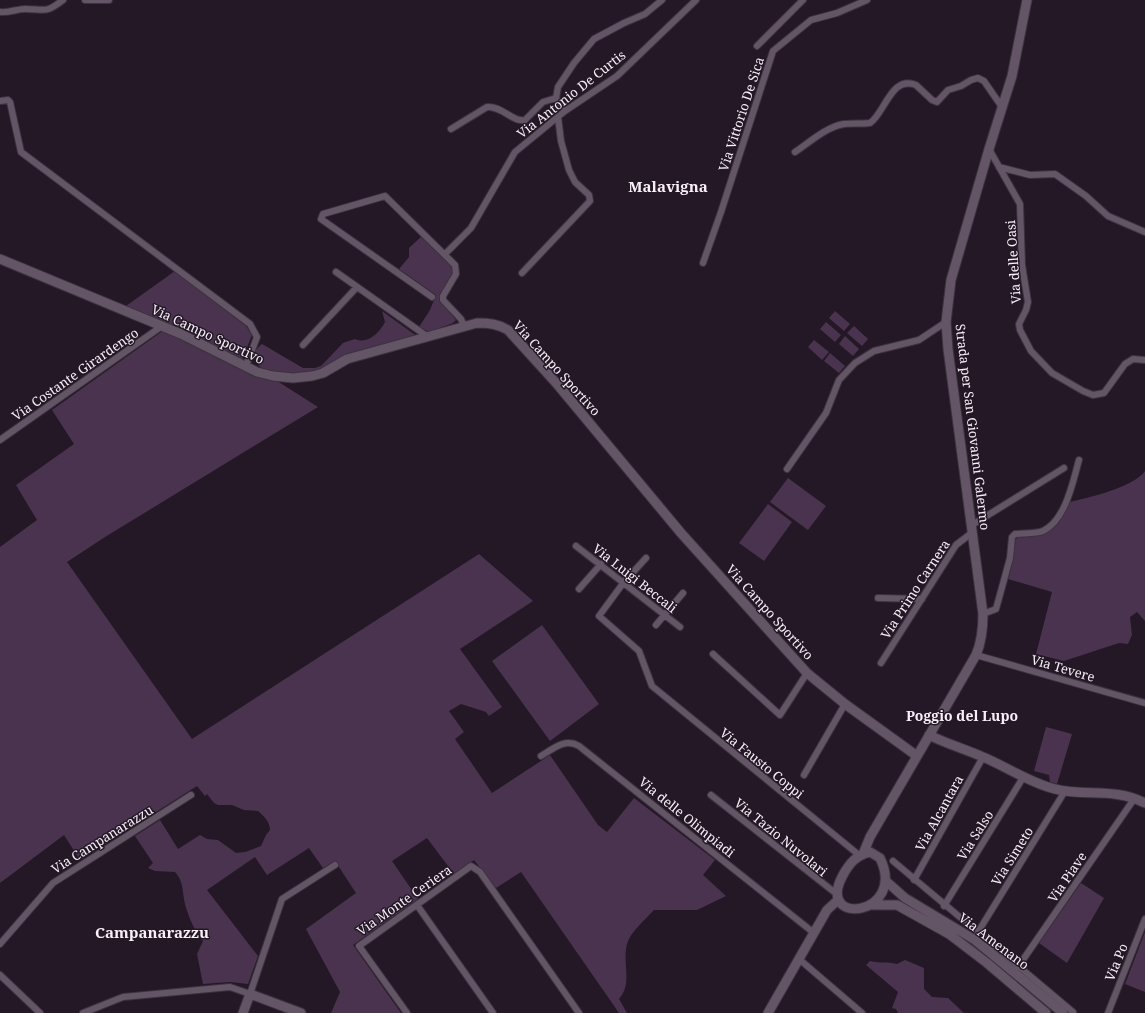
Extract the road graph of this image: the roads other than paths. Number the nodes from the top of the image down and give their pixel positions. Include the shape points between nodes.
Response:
1 (63, 0) edge
2 (85, 0) edge
3 (109, 0) edge
4 (662, 0) edge
5 (696, 0) edge
6 (803, 0) edge
7 (867, 0) edge
8 (1027, 0) edge
9 (0, 12) edge
10 (757, 46) dead end
11 (556, 98) junction
12 (0, 101) edge
13 (1002, 107) junction
14 (565, 111) junction
15 (558, 116) junction
16 (451, 129) dead end
17 (989, 149) junction
18 (796, 152) dead end
19 (999, 167) junction
20 (1145, 232) edge
21 (446, 254) junction
22 (0, 259) edge
23 (703, 264) dead end
24 (336, 272) dead end
25 (522, 274) dead end
26 (357, 287) junction
27 (432, 297) dead end
28 (946, 322) junction
29 (162, 326) junction
30 (464, 326) junction
31 (428, 337) junction
32 (303, 345) dead end
33 (1145, 360) edge
34 (246, 366) junction
35 (0, 440) edge
36 (1079, 460) dead end
37 (1064, 468) dead end
38 (787, 469) dead end
39 (972, 529) junction
40 (576, 546) dead end
41 (646, 558) dead end
42 (601, 564) junction
43 (624, 582) junction
44 (579, 589) dead end
45 (683, 593) dead end
46 (878, 598) dead end
47 (922, 599) junction
48 (665, 614) junction
49 (983, 614) junction
50 (656, 625) dead end
51 (680, 627) dead end
52 (713, 654) dead end
53 (976, 655) junction
54 (881, 663) dead end
55 (807, 673) junction
56 (1145, 703) edge
57 (845, 704) junction
58 (929, 736) junction
59 (542, 756) dead end
60 (917, 756) junction
61 (983, 757) junction
62 (804, 775) dead end
63 (1024, 776) junction
64 (1065, 791) junction
65 (191, 795) dead end
66 (710, 795) dead end
67 (1134, 798) junction
68 (1145, 803) edge
69 (870, 837) junction
70 (861, 854) junction
71 (875, 854) junction
72 (893, 861) dead end
73 (335, 865) dead end
74 (914, 880) junction
75 (886, 881) junction
76 (840, 900) junction
77 (417, 905) junction
78 (873, 905) junction
79 (944, 906) junction
80 (1145, 919) edge
81 (978, 932) junction
82 (814, 933) junction
83 (0, 944) edge
84 (798, 959) junction
85 (1018, 967) junction
86 (0, 975) edge
87 (250, 994) junction
88 (1073, 1012) edge
89 (40, 1013) edge
90 (83, 1013) edge
91 (243, 1013) edge
92 (301, 1013) edge
93 (407, 1013) edge
94 (493, 1013) edge
95 (579, 1013) edge
96 (768, 1013) edge
97 (862, 1013) edge
98 (1046, 1013) edge
99 (1062, 1013) edge
100 (1108, 1013) edge

1 - 9 street via 47,10
2 - 3 street
4 - 11 street via 645,14 594,39 558,87
5 - 14 street, Via Antonio De Curtis via 617,76
6 - 10 street
7 - 23 street, Via Vittorio De Sica via 837,13 811,20 773,51
8 - 13 main road, Strada per San Giovanni Galermo via 1012,76
11 - 14 street
11 - 16 street via 543,102 525,120 517,120 501,109 487,107
12 - 34 street via 10,102 21,152 250,324 257,337
13 - 17 main road, Strada per San Giovanni Galermo
13 - 18 street via 980,78 974,78 948,90 937,102 916,85 907,83 892,92 870,123 836,126 823,132
14 - 15 street, Via Antonio De Curtis
15 - 21 street, Via Antonio De Curtis via 515,152 471,228
15 - 25 street via 560,141 569,170 575,182 589,195 590,202
17 - 19 street, Via delle Oasi
17 - 28 main road, Strada per San Giovanni Galermo via 951,280
19 - 20 street via 1030,175 1055,174 1086,196 1108,216
19 - 33 street, Via delle Oasi via 1020,204 1022,265 1028,302 1019,324 1030,351 1052,373 1093,395 1104,393 1126,364 1133,359
21 - 27 street via 385,196 323,214 321,219
21 - 30 street via 457,269 443,300 461,319
22 - 29 main road, Via Campo Sportivo
24 - 26 street
26 - 31 street
26 - 32 street
28 - 38 street via 919,340 874,352 855,363 839,380 826,413
28 - 39 main road, Strada per San Giovanni Galermo
29 - 34 main road, Via Campo Sportivo
29 - 35 street, Via Costante Girardengo
30 - 31 main road, Via Campo Sportivo
30 - 55 main road, Via Campo Sportivo via 490,323 508,330 557,384 681,534
31 - 34 main road, Via Campo Sportivo via 347,359 312,376 274,376
36 - 49 street via 1067,501 1059,515 1043,531 1015,534 1012,537 1010,558 996,609
37 - 39 street, Via Primo Carnera
39 - 47 street, Via Primo Carnera via 956,545
39 - 49 main road, Strada per San Giovanni Galermo
40 - 42 street, Via Luigi Beccali
41 - 43 street
42 - 43 street, Via Luigi Beccali
42 - 44 street
43 - 48 street, Via Luigi Beccali
43 - 70 street, Via Fausto Coppi via 599,616 639,650 652,686
45 - 48 street
46 - 47 street
47 - 54 street, Via Primo Carnera
48 - 50 street
48 - 51 street, Via Luigi Beccali
49 - 53 main road, Strada per San Giovanni Galermo via 983,630
52 - 55 street via 780,715
53 - 56 street, Via Tevere
53 - 58 main road, Strada per San Giovanni Galermo
55 - 57 main road, Via Campo Sportivo
57 - 60 main road, Via Campo Sportivo
57 - 62 street
58 - 60 main road, Strada per San Giovanni Galermo
58 - 61 main road
59 - 82 street, Via delle Olimpiadi via 566,742 579,746
60 - 69 main road, Strada per San Giovanni Galermo
61 - 63 main road
61 - 74 street, Via Alcantara
63 - 64 main road
63 - 79 street, Via Salso
64 - 67 main road via 1102,792
64 - 81 street, Via Simeto
65 - 83 street, Via Campanarazzu via 53,883
66 - 76 street, Via Tazio Nuvolari
67 - 68 main road
67 - 85 street, Via Piave
69 - 70 main road, Strada per San Giovanni Galermo
69 - 71 main road
70 - 71 main road
70 - 76 main road via 842,877
71 - 75 main road via 883,863
72 - 74 street
73 - 87 street via 282,899
74 - 79 street
75 - 78 main road
75 - 99 main road, Via Amenano via 905,898 975,940
76 - 78 main road via 853,910
76 - 82 main road
77 - 93 street, Via Monte Ceriera via 359,946
77 - 94 street
77 - 95 street, Via Monte Ceriera via 471,866 480,872
78 - 98 main road, Via Amenano via 897,905 949,934
79 - 81 street
80 - 100 street, Via Po
81 - 85 street
82 - 84 main road
84 - 96 main road
84 - 97 street
85 - 88 street
86 - 89 street
87 - 90 street via 230,987 123,997
87 - 91 main road
87 - 92 main road

